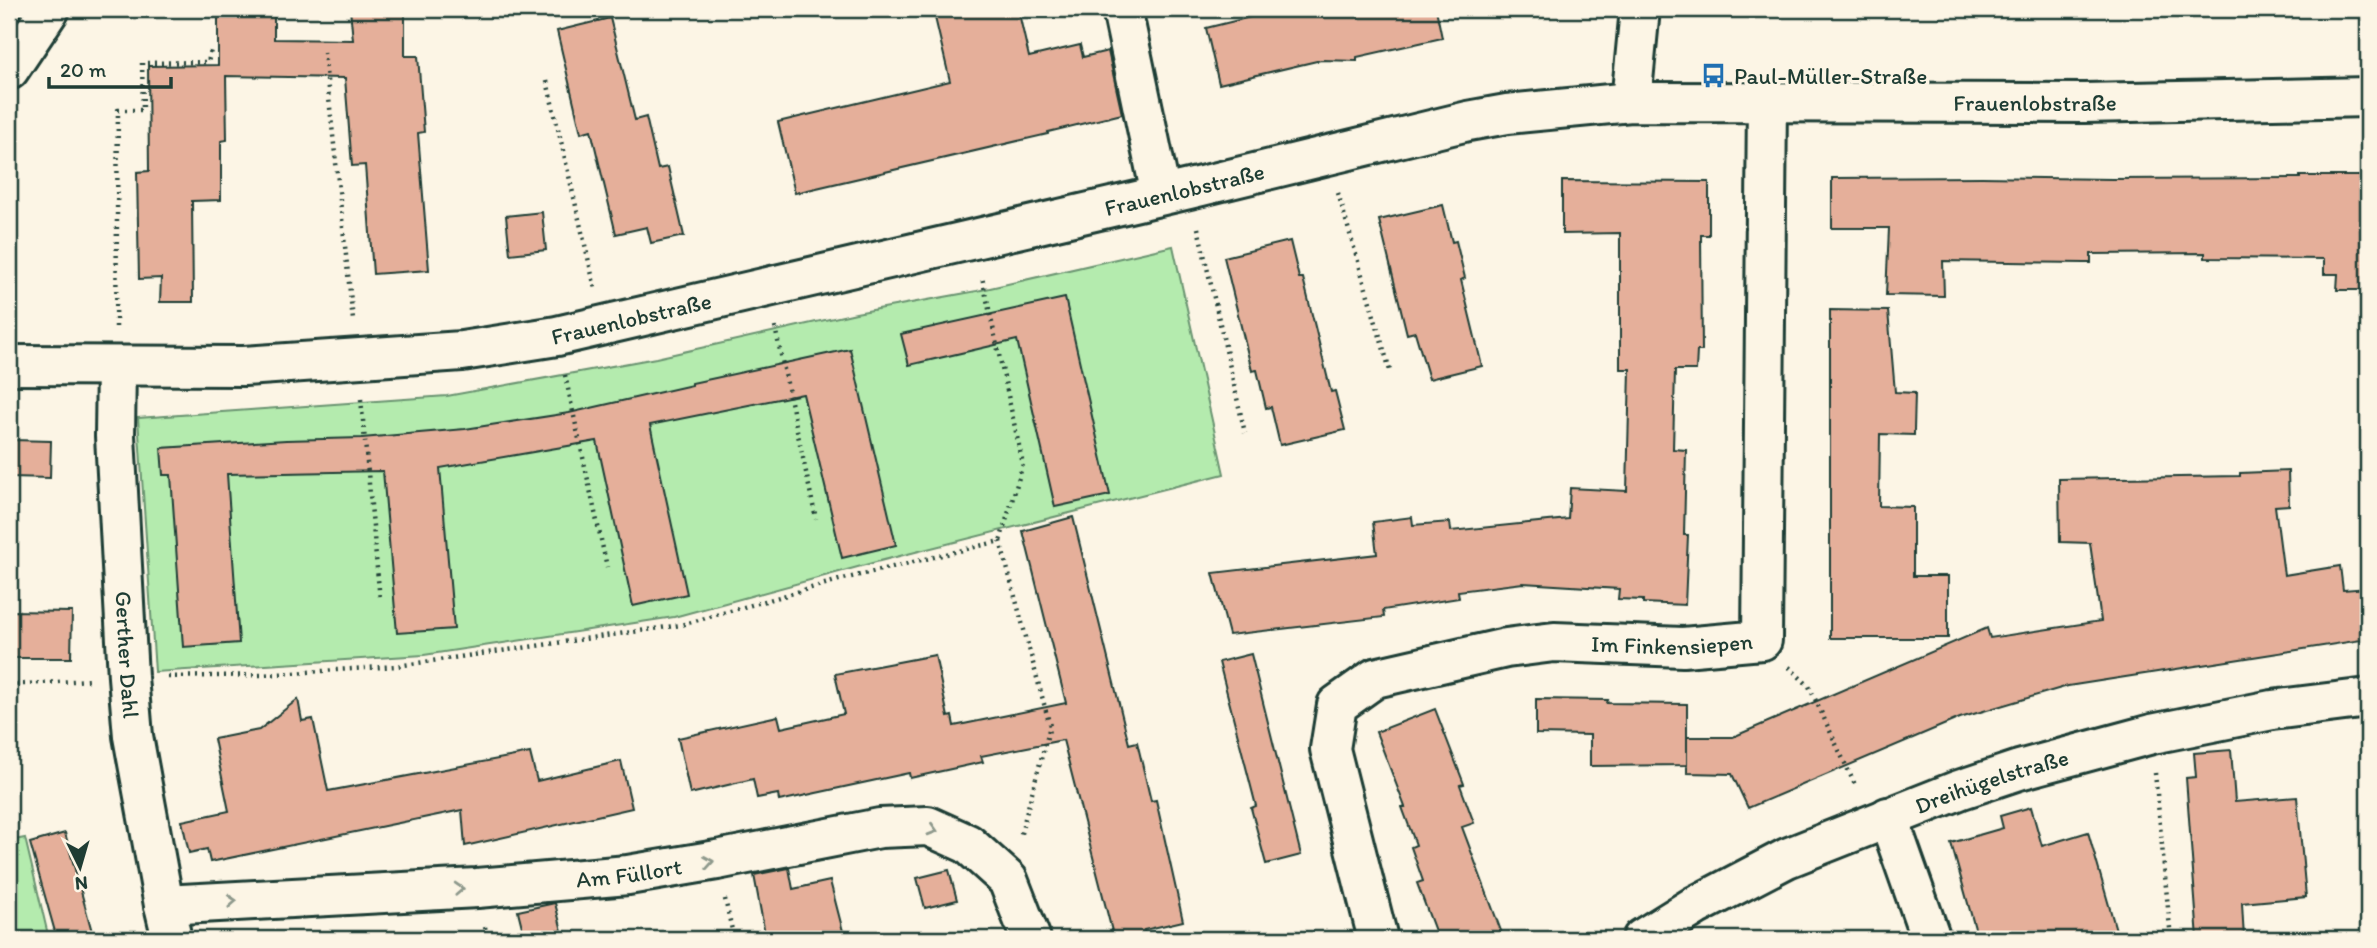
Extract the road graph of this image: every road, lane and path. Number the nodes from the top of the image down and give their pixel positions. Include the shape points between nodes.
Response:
1 (50, 9) edge
2 (1122, 9) edge
3 (1640, 9) edge
4 (211, 50) dead end
5 (324, 52) dead end
6 (9, 70) edge
7 (547, 81) dead end
8 (2368, 97) edge
9 (1767, 101) junction
10 (1632, 102) junction
11 (1326, 156) junction
12 (1175, 192) junction
13 (973, 238) junction
14 (767, 288) junction
15 (604, 327) junction
16 (557, 336) junction
17 (357, 360) junction
18 (9, 365) edge
19 (116, 366) junction
20 (1391, 374) dead end
21 (1245, 433) dead end
22 (816, 520) dead end
23 (1000, 541) junction
24 (607, 567) dead end
25 (380, 600) dead end
26 (1762, 640) junction
27 (128, 677) junction
28 (9, 685) edge
29 (2368, 698) edge
30 (2152, 734) junction
31 (1888, 817) junction
32 (1008, 880) junction
33 (168, 922) edge
34 (1031, 939) edge
35 (1378, 939) edge
36 (1642, 939) edge
37 (1931, 939) edge
38 (2171, 939) edge

1 - 6 street
2 - 12 street
3 - 10 street
4 - 19 path via 208,62 142,63 143,110 118,110
5 - 17 path
7 - 15 path
8 - 9 street, Frauenlobstraße via 2084,103
9 - 10 street, Frauenlobstraße
9 - 26 street, Im Finkensiepen
10 - 11 street, Frauenlobstraße via 1468,121
11 - 12 street, Frauenlobstraße
11 - 20 path
12 - 13 street, Frauenlobstraße
12 - 21 path
13 - 14 street, Frauenlobstraße
13 - 23 path via 1023,464
14 - 15 street, Frauenlobstraße
14 - 22 path
15 - 16 street, Frauenlobstraße
16 - 17 street, Frauenlobstraße via 462,351
16 - 24 path
17 - 19 street, Frauenlobstraße
17 - 25 path
18 - 19 street, Frauenlobstraße
19 - 27 street, Gerther Dahl via 115,436
23 - 27 path via 838,580 681,625 397,666
23 - 32 path via 1050,726
26 - 31 path via 1809,686 1863,802
26 - 35 street, Im Finkensiepen via 1683,647 1554,642 1506,648 1375,678 1337,705 1330,749
27 - 28 path
27 - 33 street, Gerther Dahl via 134,736
29 - 30 street, Dreihügelstraße via 2272,710
30 - 31 street, Dreihügelstraße via 2019,771
30 - 38 path
31 - 36 street, Dreihügelstraße via 1787,858
31 - 37 street
33 -> 32 street, Am Füllort via 628,875 880,828 928,826 968,844
32 - 34 street, Am Füllort

